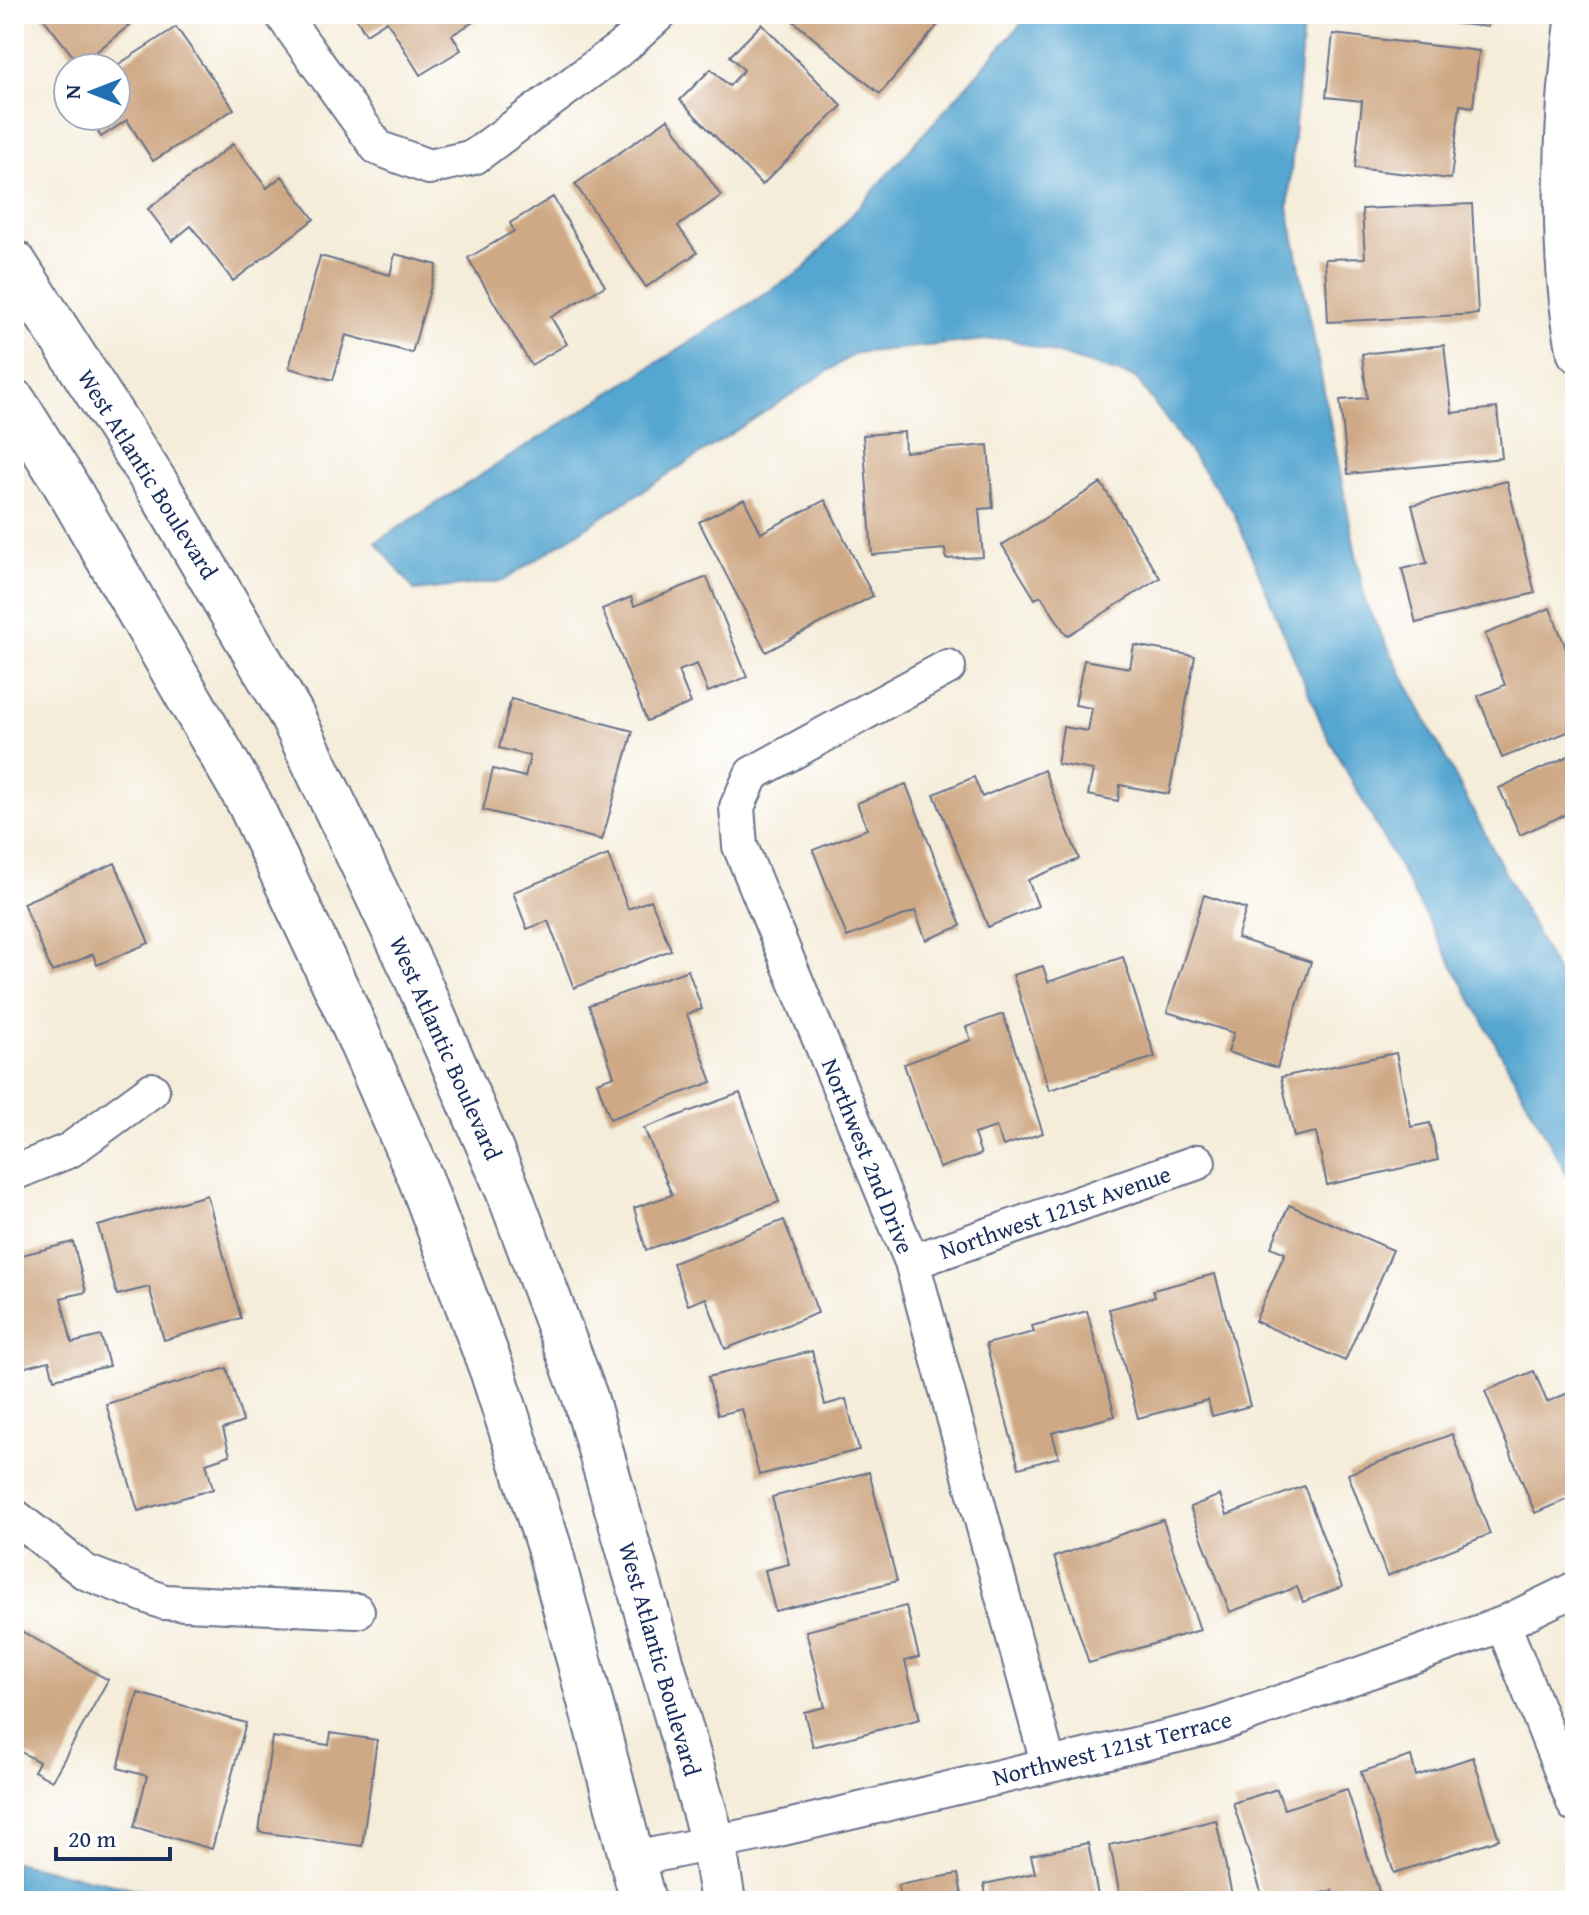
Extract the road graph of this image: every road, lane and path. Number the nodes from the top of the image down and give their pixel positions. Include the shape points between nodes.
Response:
1 (282, 14) edge
2 (659, 14) edge
3 (1574, 14) edge
4 (1570, 209) edge
5 (14, 263) edge
6 (1575, 354) edge
7 (14, 402) edge
8 (948, 667) dead end
9 (152, 1090) dead end
10 (1198, 1162) dead end
11 (14, 1173) edge
12 (912, 1262) junction
13 (14, 1516) edge
14 (1575, 1589) edge
15 (357, 1611) dead end
16 (1503, 1624) junction
17 (1048, 1763) junction
18 (1575, 1805) edge
19 (713, 1842) junction
20 (634, 1859) junction
21 (643, 1901) edge
22 (723, 1901) edge

1 - 2 street via 378,148 429,167 474,157
3 - 4 street via 1564,81
4 - 6 street via 1567,312
5 - 19 main road, West Atlantic Boulevard via 161,492 291,714 415,974 510,1195 585,1397
7 - 20 main road via 249,802 420,1177 492,1370 549,1547
8 - 12 street, Northwest 2nd Drive via 752,774 737,807 740,846
9 - 11 street via 70,1150
10 - 12 street, Northwest 121st Avenue
12 - 17 street, Northwest 2nd Drive
13 - 15 street via 85,1572 164,1602
14 - 16 street, Northwest 121st Terrace
16 - 17 street, Northwest 121st Terrace via 1211,1727
16 - 18 street
17 - 19 street, Northwest 121st Terrace
19 - 20 street, Northwest 121st Terrace
19 - 22 main road, West Atlantic Boulevard
20 - 21 main road

